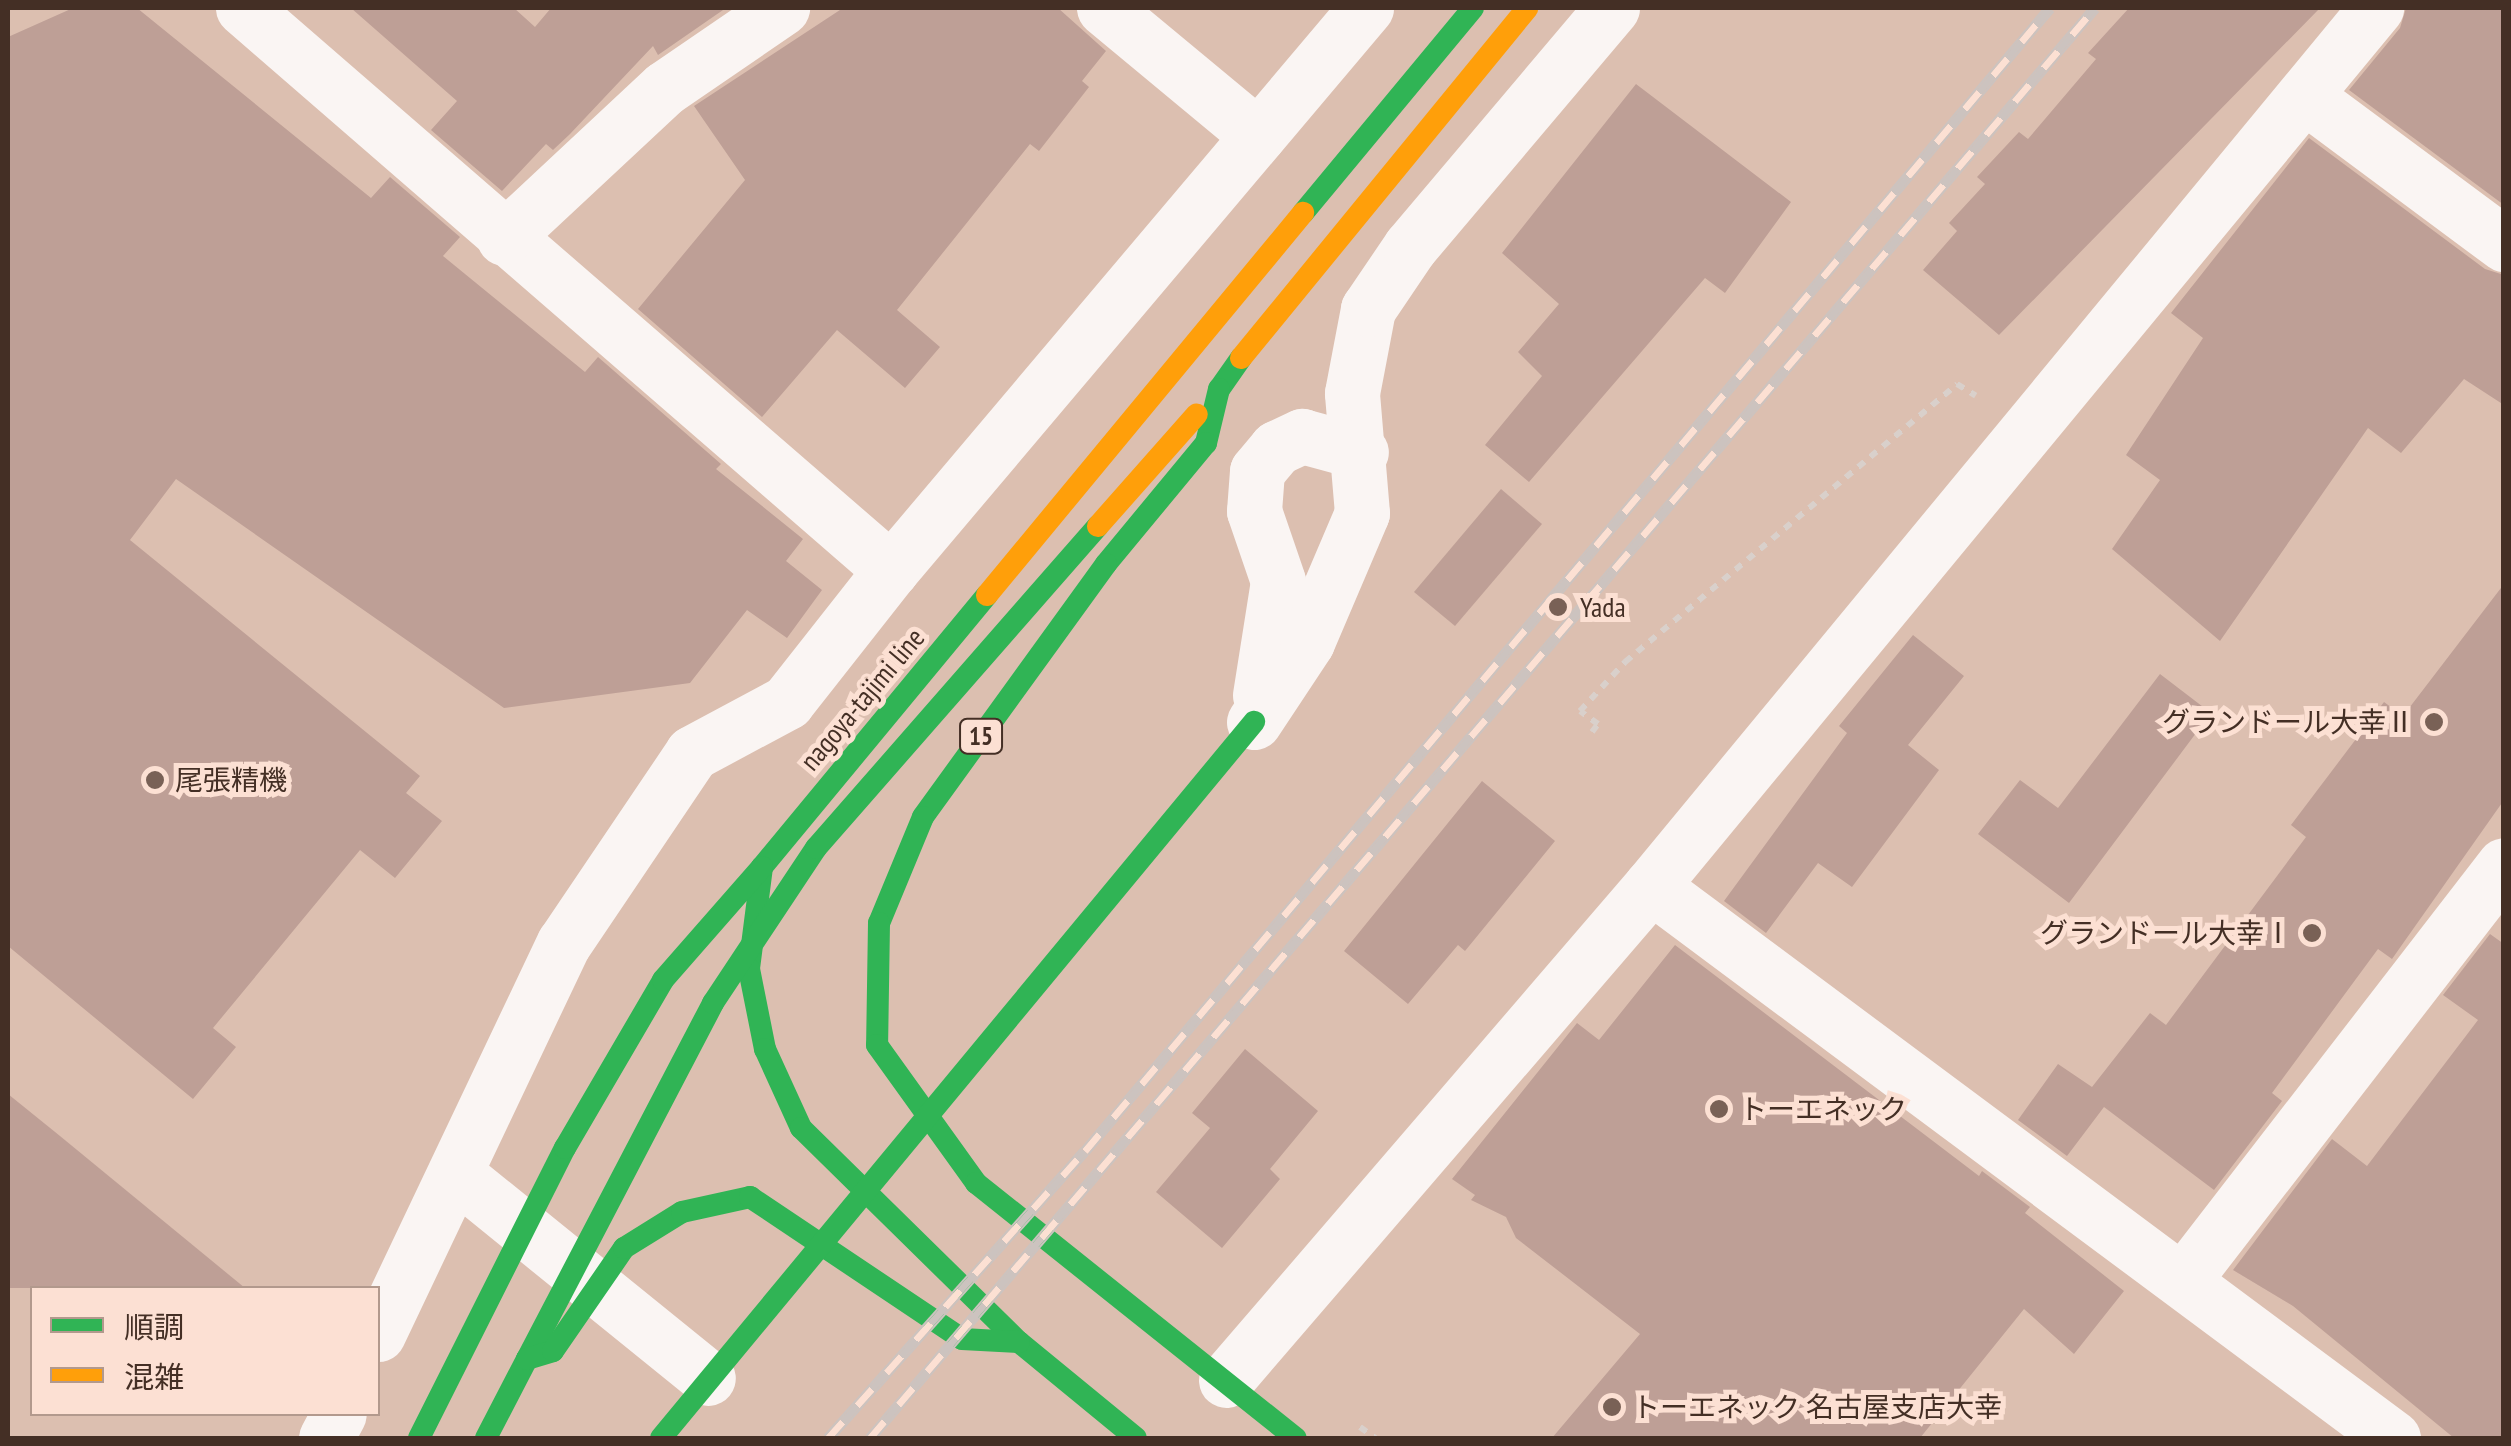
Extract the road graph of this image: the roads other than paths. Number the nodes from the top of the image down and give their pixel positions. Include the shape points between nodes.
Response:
1 (243, 8) edge
2 (782, 8) edge
3 (1104, 8) edge
4 (1366, 8) edge
5 (1472, 8) edge
6 (1528, 8) edge
7 (1612, 8) edge
8 (2376, 8) edge
9 (2306, 97) junction
10 (1258, 136) junction
11 (504, 238) junction
12 (2504, 244) edge
13 (1219, 389) junction
14 (1361, 452) junction
15 (890, 570) junction
16 (1254, 722) junction
17 (2504, 865) edge
18 (762, 867) junction
19 (1651, 886) junction
20 (756, 934) junction
21 (473, 1188) junction
22 (2184, 1279) junction
23 (380, 1331) edge
24 (1018, 1342) junction
25 (527, 1359) junction
26 (688, 1364) junction
27 (1226, 1380) junction
28 (338, 1416) edge
29 (326, 1438) edge
30 (418, 1438) edge
31 (486, 1438) edge
32 (661, 1438) edge
33 (1136, 1438) edge
34 (1296, 1438) edge
35 (2394, 1438) edge

1 - 11 street
2 - 11 street via 664,88
3 - 10 street
4 - 10 street
5 - 18 main road, nagoya-tajimi line
6 - 13 main road, 15 via 1275,310
7 - 14 street via 1410,247 1368,309 1352,393
8 - 9 street
9 - 12 street
9 - 19 street
10 - 15 street
11 - 15 street
13 - 20 main road via 816,848
13 - 27 main road, 15 via 1206,443 1106,564 923,817 879,923 877,1044 976,1183
14 - 16 street via 1362,513 1346,561 1307,642
14 - 16 street via 1302,436 1276,448 1257,472 1254,511 1278,581
15 - 21 street via 787,702 692,753 564,942
16 - 26 main road via 768,1308
17 - 22 street
18 - 20 main road
18 - 30 main road, nagoya-tajimi line via 663,980 566,1148
19 - 22 street
19 - 27 street
20 - 24 main road via 749,969 766,1049 801,1128
20 - 25 main road
21 - 23 street
21 - 26 street
22 - 35 street
24 - 25 main road via 962,1339 750,1197 682,1212 624,1248 553,1350
24 - 33 main road
25 - 31 main road
26 - 32 main road
27 - 34 main road, 15
28 - 29 street

